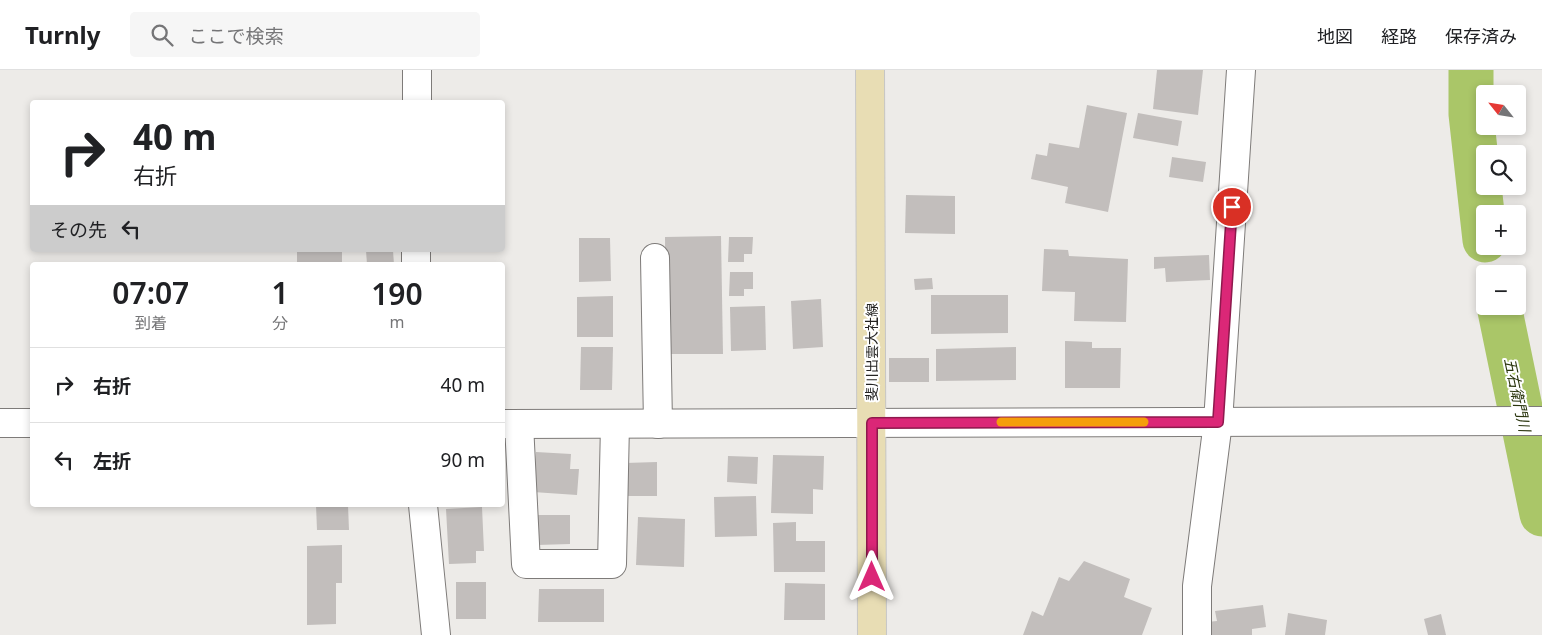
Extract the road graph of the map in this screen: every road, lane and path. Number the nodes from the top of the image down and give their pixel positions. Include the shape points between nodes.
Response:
1 (417, 70) edge
2 (870, 70) edge
3 (1241, 70) edge
4 (417, 100) edge
5 (655, 258) dead end
6 (1542, 421) edge
7 (1218, 422) junction
8 (0, 423) edge
9 (30, 423) edge
10 (872, 423) junction
11 (511, 424) edge
12 (615, 424) junction
13 (658, 424) junction
14 (423, 507) edge
15 (436, 635) edge
16 (872, 635) edge
17 (1197, 635) edge

1 - 4 street
2 - 10 main road, 斐川出雲大社線
3 - 7 street
5 - 13 street
6 - 7 street
7 - 10 street
7 - 17 street via 1197,586
8 - 9 street
10 - 13 street
10 - 16 main road, 斐川出雲大社線
11 - 12 street
11 - 12 street via 526,564 612,564
12 - 13 street
14 - 15 street

